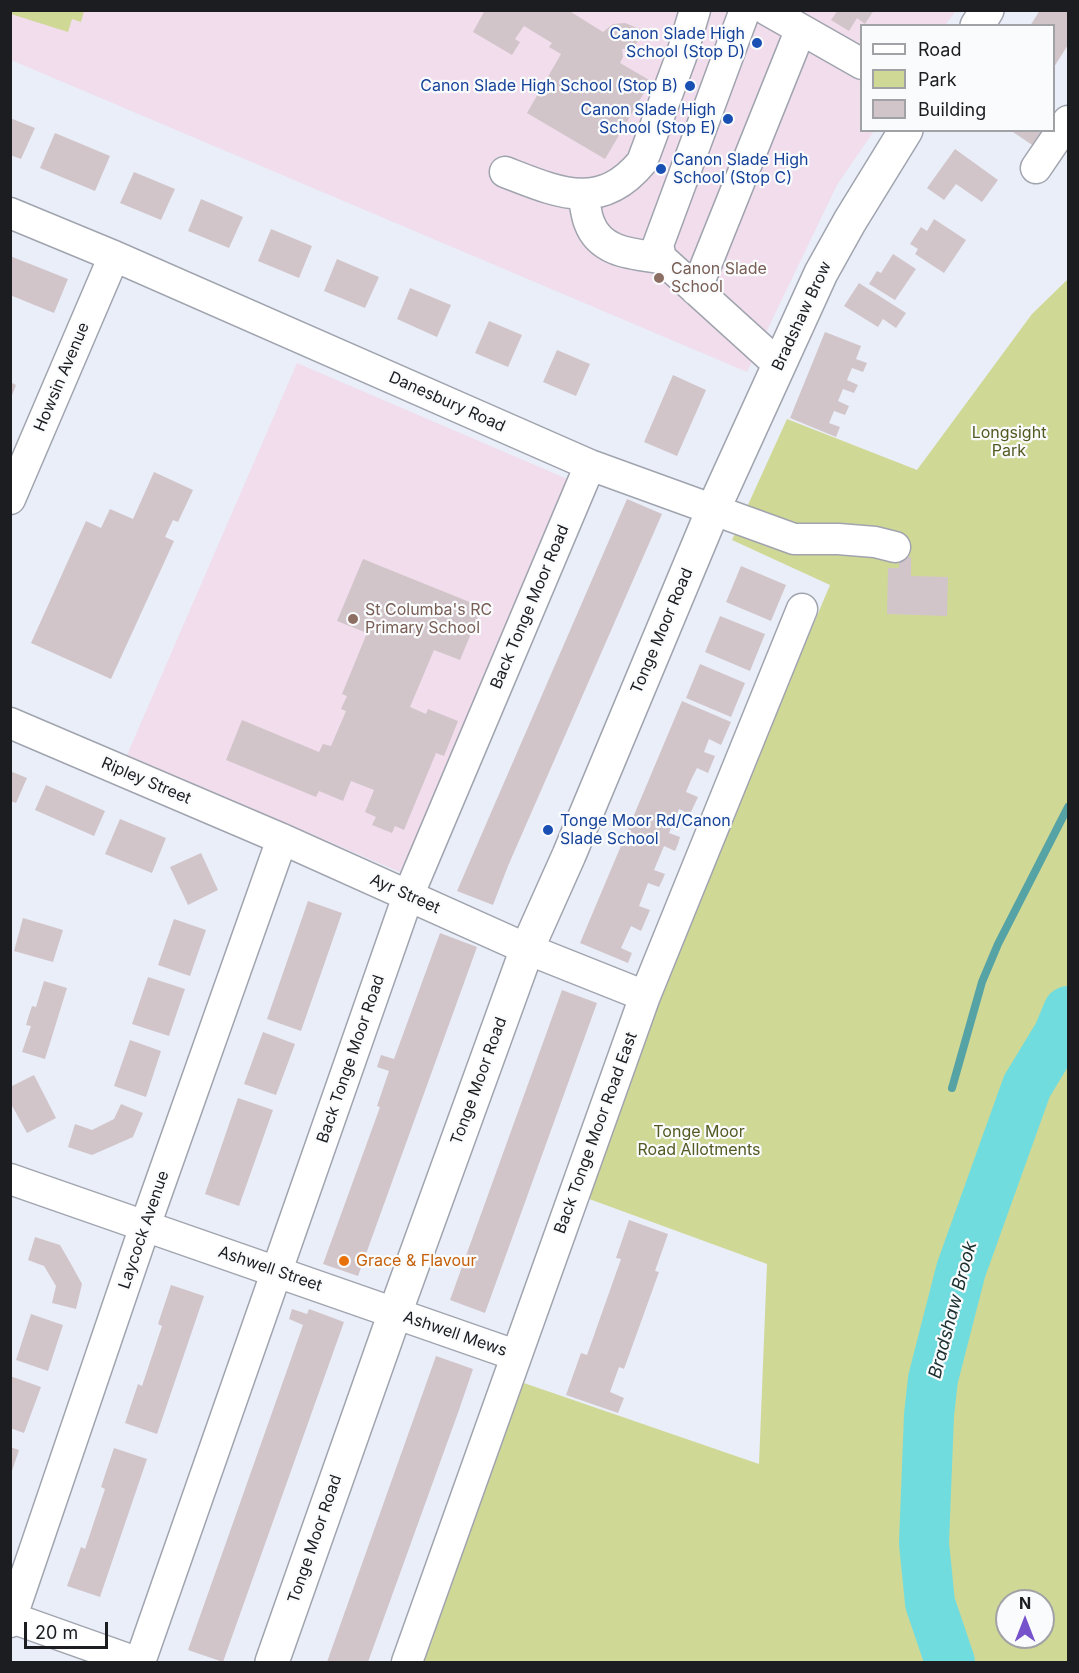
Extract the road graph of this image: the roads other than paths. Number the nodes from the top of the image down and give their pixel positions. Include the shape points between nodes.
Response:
1 (695, 10) edge
2 (745, 10) edge
3 (767, 10) edge
4 (987, 10) edge
5 (978, 24) edge
6 (800, 31) junction
7 (860, 63) edge
8 (1068, 121) edge
9 (905, 132) edge
10 (1036, 168) dead end
11 (505, 172) dead end
12 (583, 194) junction
13 (10, 213) edge
14 (114, 256) junction
15 (661, 258) junction
16 (696, 290) junction
17 (779, 365) junction
18 (590, 465) junction
19 (10, 499) edge
20 (713, 510) junction
21 (895, 547) dead end
22 (802, 609) dead end
23 (10, 723) edge
24 (282, 839) junction
25 (408, 896) junction
26 (527, 949) junction
27 (645, 996) junction
28 (10, 1179) edge
29 (145, 1226) junction
30 (277, 1271) junction
31 (395, 1313) junction
32 (515, 1355) junction
33 (11, 1620) edge
34 (138, 1662) edge
35 (272, 1662) edge
36 (407, 1662) edge

1 - 12 street via 642,162 618,186
2 - 15 street via 658,245
3 - 6 street
4 - 5 main road
6 - 7 street
6 - 16 street
8 - 10 street
9 - 17 main road, Bradshaw Brow via 821,273
11 - 12 street
12 - 15 street via 589,223 608,247
13 - 14 street, Danesbury Road
14 - 18 street, Danesbury Road
14 - 19 street, Howsin Avenue
15 - 16 street
16 - 17 street
17 - 20 main road, Bradshaw Brow
18 - 20 street, Danesbury Road
18 - 25 street, Back Tonge Moor Road
20 - 21 street, Danesbury Road via 794,538 838,538
20 - 26 main road, Tonge Moor Road
22 - 27 street, Back Tonge Moor Road East
23 - 24 street, Ripley Street
24 - 25 street, Ayr Street
24 - 29 street, Laycock Avenue
25 - 26 street, Ayr Street
25 - 30 street, Back Tonge Moor Road
26 - 27 street, Ayr Street
26 - 31 main road, Tonge Moor Road
27 - 32 street, Back Tonge Moor Road East
28 - 29 street, Ashwell Street
29 - 30 street, Ashwell Street
29 - 33 street, Laycock Avenue
30 - 31 street, Ashwell Street
30 - 34 street, Back Tonge Moor Road
31 - 32 street, Ashwell Mews
31 - 35 main road, Tonge Moor Road
32 - 36 street, Back Tonge Moor Road East
33 - 34 street

